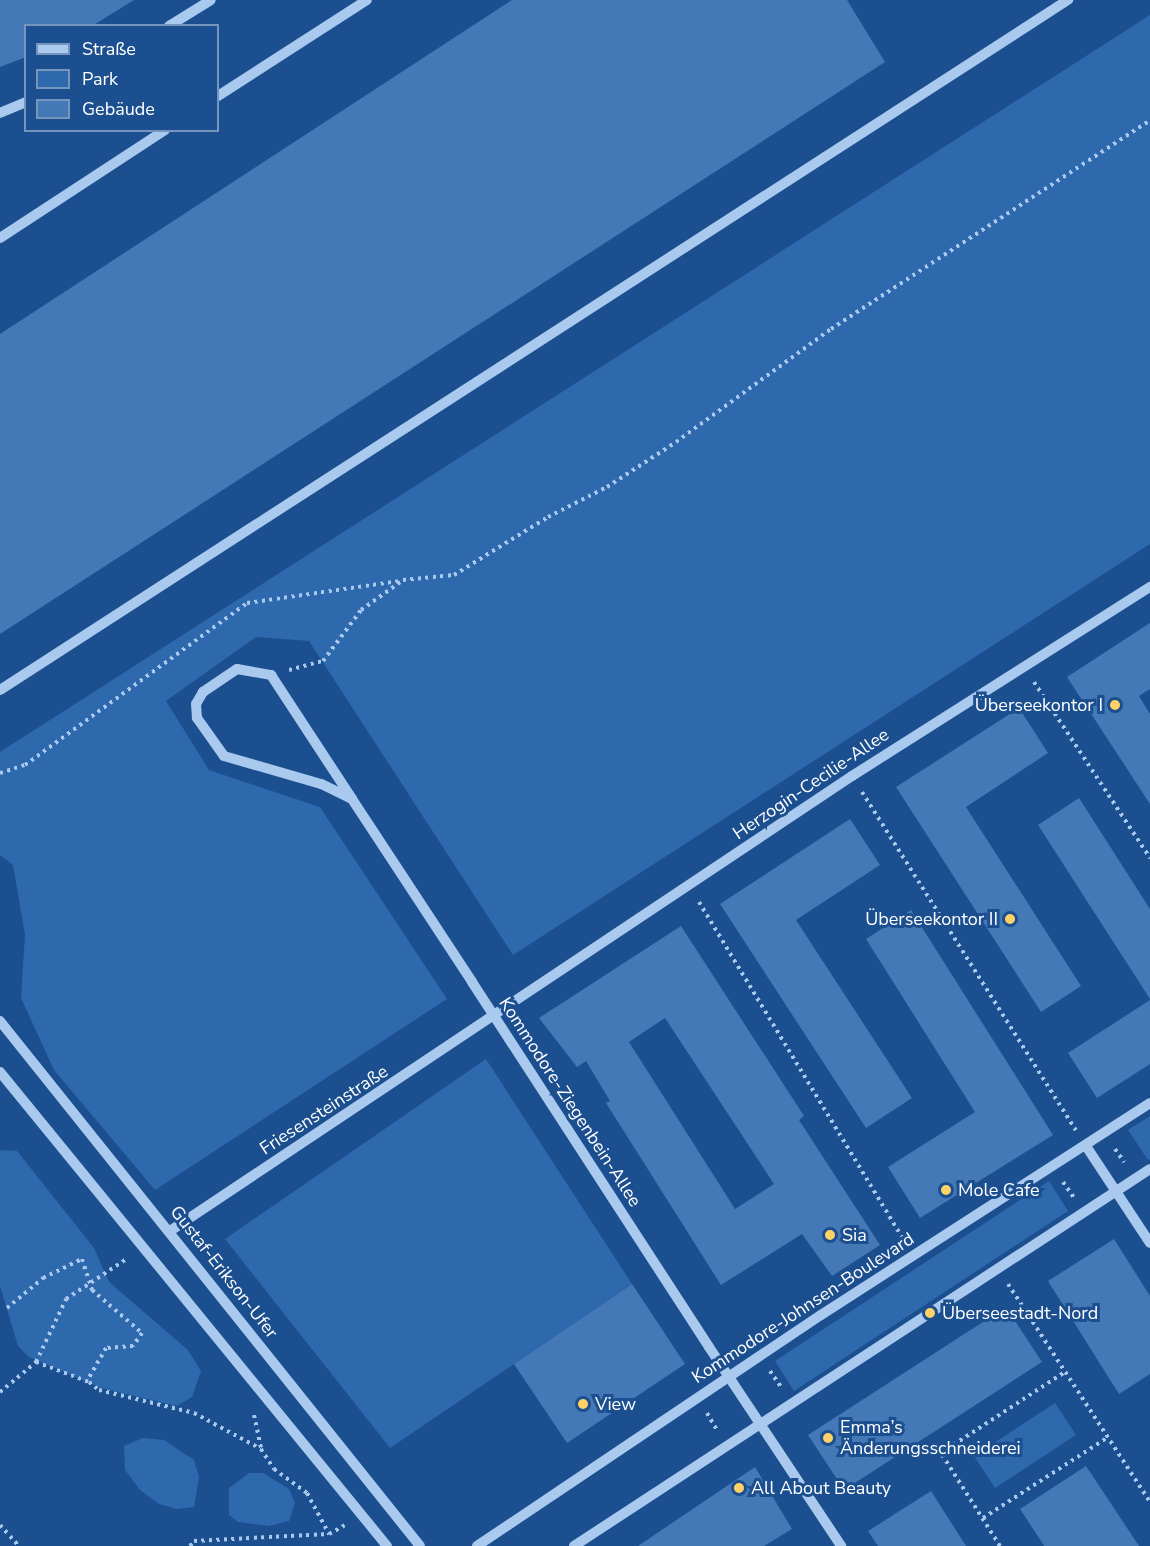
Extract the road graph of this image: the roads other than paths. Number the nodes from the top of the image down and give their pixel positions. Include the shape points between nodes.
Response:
1 (211, 0) edge
2 (367, 0) edge
3 (1068, 0) edge
4 (173, 24) edge
5 (219, 95) edge
6 (24, 103) edge
7 (0, 113) edge
8 (162, 132) edge
9 (0, 238) edge
10 (1150, 587) edge
11 (0, 690) edge
12 (352, 799) junction
13 (495, 1017) junction
14 (0, 1021) edge
15 (0, 1072) edge
16 (1150, 1104) edge
17 (1086, 1146) junction
18 (1150, 1169) edge
19 (1116, 1191) junction
20 (170, 1231) junction
21 (1150, 1243) edge
22 (728, 1376) junction
23 (760, 1424) junction
24 (387, 1546) edge
25 (420, 1546) edge
26 (477, 1546) edge
27 (574, 1546) edge
28 (841, 1546) edge

1 - 4 street
2 - 5 street
3 - 11 street
6 - 7 street
8 - 9 street
10 - 13 street, Herzogin-Cecilie-Allee via 852,776
12 - 12 street, Kommodore-Ziegenbein-Allee via 271,675 237,669 203,692 196,704 197,718 209,739 230,760 321,784
12 - 13 street, Kommodore-Ziegenbein-Allee
13 - 20 street, Friesensteinstraße
13 - 22 street, Kommodore-Ziegenbein-Allee
14 - 20 street, Gustaf-Erikson-Ufer
15 - 24 street
16 - 17 street, Kommodore-Johnsen-Boulevard
17 - 19 street
17 - 22 street, Kommodore-Johnsen-Boulevard
18 - 19 street
19 - 21 street
19 - 23 street
20 - 25 street, Gustaf-Erikson-Ufer
22 - 23 street, Kommodore-Ziegenbein-Allee
22 - 26 street, Kommodore-Johnsen-Boulevard
23 - 27 street
23 - 28 street, Kommodore-Ziegenbein-Allee

